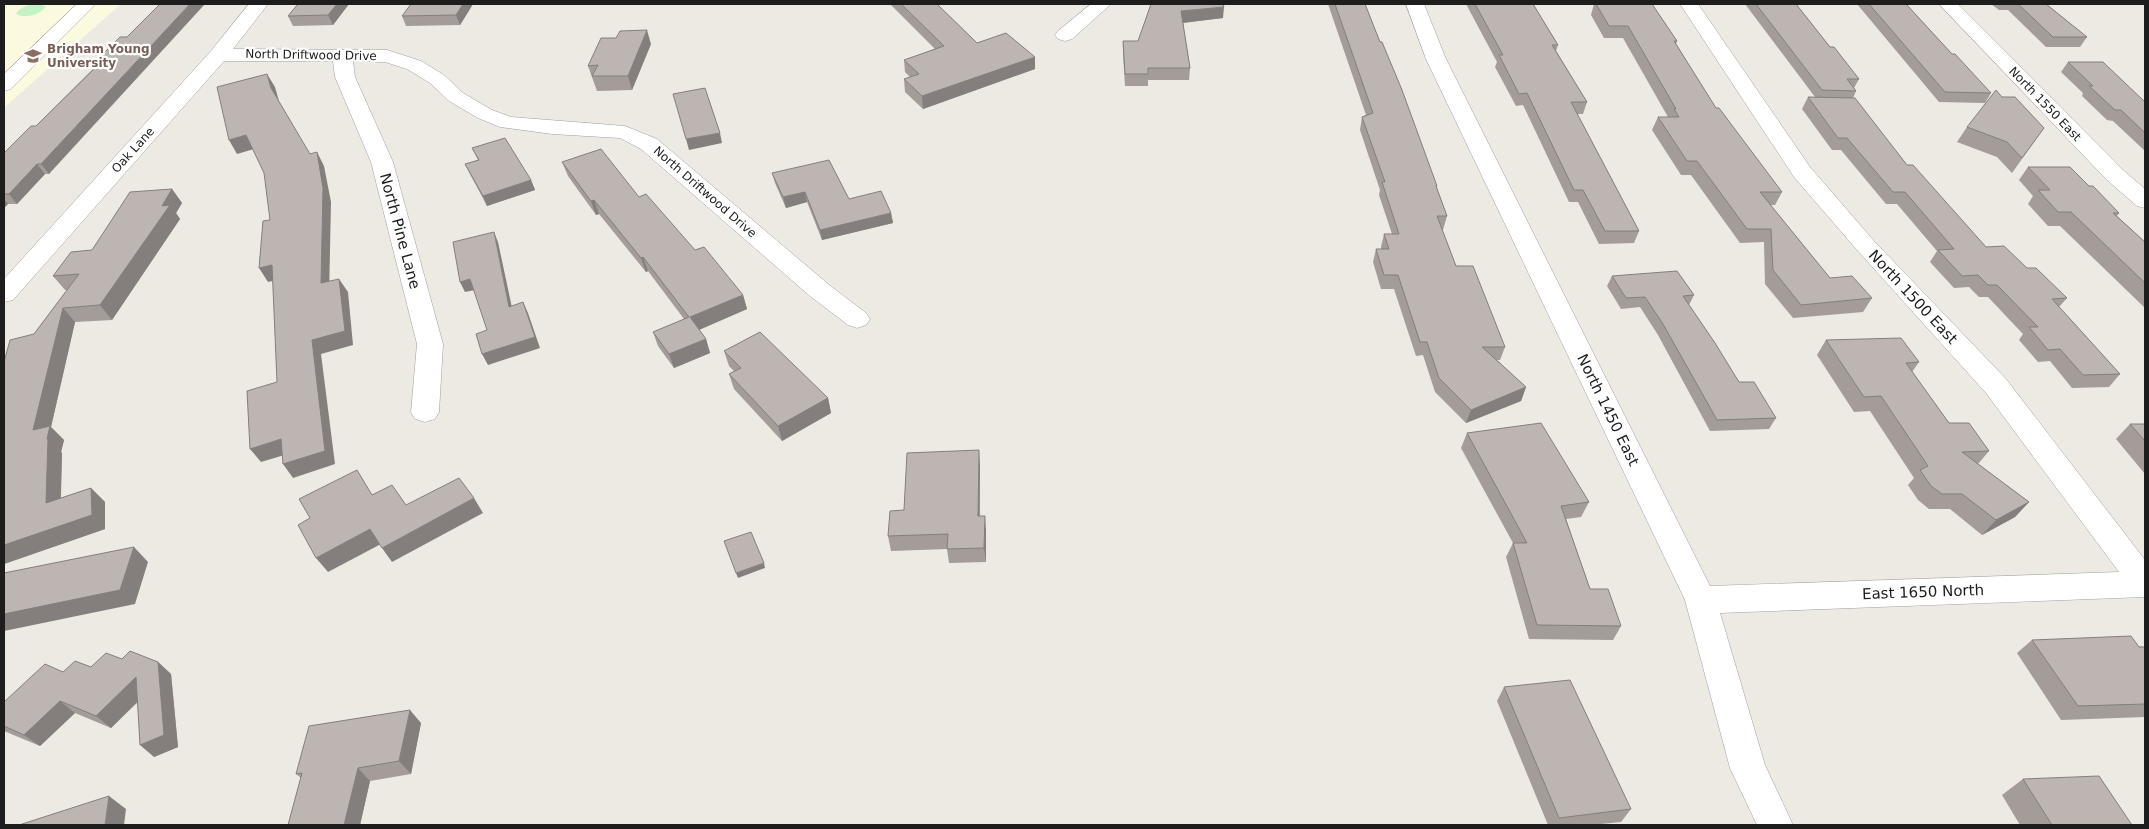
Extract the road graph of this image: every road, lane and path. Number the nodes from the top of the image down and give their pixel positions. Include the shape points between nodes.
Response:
1 (87, 4) edge
2 (259, 4) edge
3 (1102, 4) edge
4 (1415, 4) edge
5 (1690, 4) edge
6 (1948, 4) edge
7 (1065, 35) dead end
8 (218, 55) junction
9 (342, 56) junction
10 (4, 85) edge
11 (2145, 200) edge
12 (4, 294) edge
13 (857, 319) dead end
14 (426, 412) dead end
15 (2145, 583) edge
16 (1701, 600) junction
17 (1775, 825) edge

1 - 10 street
2 - 8 street, Oak Lane
3 - 7 street
4 - 16 street, North 1450 East via 1436,59
5 - 15 street, North 1500 East via 1802,172 1996,386
6 - 11 street, North 1550 East via 2115,175
8 - 9 street, North Driftwood Drive
8 - 12 street, Oak Lane
9 - 13 street, North Driftwood Drive via 387,56 414,64 456,97 506,123 625,132 649,144
9 - 14 street, North Pine Lane via 344,77 382,162 430,344
15 - 16 street, East 1650 North
16 - 17 street, North 1450 East via 1748,768

